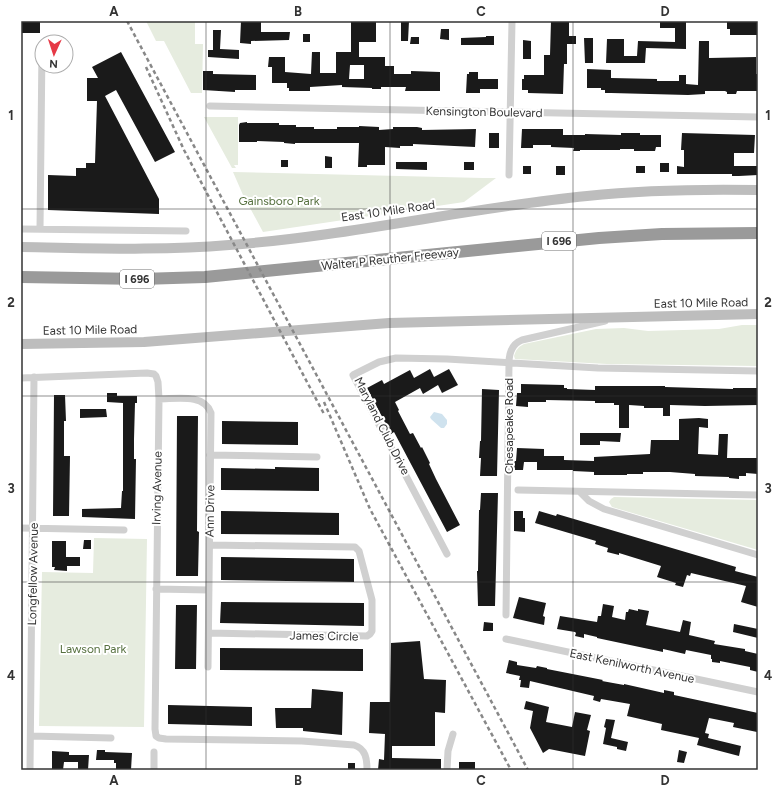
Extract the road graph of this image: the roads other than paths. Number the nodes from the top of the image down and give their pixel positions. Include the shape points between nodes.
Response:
1 (512, 21) edge
2 (42, 74) edge
3 (210, 106) dead end
4 (510, 113) junction
5 (758, 116) edge
6 (509, 175) dead end
7 (758, 190) edge
8 (21, 229) edge
9 (40, 229) junction
10 (186, 231) dead end
11 (758, 233) edge
12 (21, 247) edge
13 (21, 277) edge
14 (758, 314) edge
15 (618, 318) junction
16 (21, 344) edge
17 (509, 363) junction
18 (758, 371) edge
19 (34, 377) junction
20 (21, 378) edge
21 (159, 399) junction
22 (210, 455) junction
23 (317, 457) dead end
24 (518, 490) dead end
25 (580, 492) junction
26 (758, 495) edge
27 (21, 528) edge
28 (33, 528) junction
29 (124, 530) dead end
30 (210, 545) junction
31 (447, 554) dead end
32 (758, 555) edge
33 (156, 589) junction
34 (209, 590) junction
35 (506, 615) dead end
36 (209, 633) junction
37 (506, 639) dead end
38 (208, 666) dead end
39 (758, 692) edge
40 (453, 734) dead end
41 (31, 736) junction
42 (111, 738) dead end
43 (154, 752) dead end
44 (30, 770) edge
45 (154, 770) edge
46 (367, 770) edge
47 (447, 770) edge

1 - 4 street
2 - 9 street
3 - 4 street, Kensington Boulevard
4 - 5 street, Kensington Boulevard
4 - 6 street
7 - 12 main road, East 10 Mile Road via 699,189 586,196 229,246
8 - 9 street
9 - 10 street
11 - 13 highway, Walter P Reuther Freeway / I 696 via 662,234 599,238 205,277
14 - 15 main road, East 10 Mile Road
15 - 16 main road, East 10 Mile Road via 389,323 144,342
15 - 17 street, Chesapeake Road via 518,342 511,350
17 - 18 street via 598,368
17 - 31 street, Maryland Club Drive via 396,358 378,362 353,374
17 - 35 street, Chesapeake Road
19 - 20 street, Irving Avenue
19 - 21 street, Irving Avenue via 151,373 156,376 158,382
19 - 28 street, Longfellow Avenue
21 - 22 street, Ann Drive via 192,399 206,405 210,414
21 - 33 street, Irving Avenue
22 - 23 street
22 - 30 street, Ann Drive
24 - 25 street
25 - 26 street
25 - 32 street via 589,501 604,509
27 - 28 street
28 - 29 street
28 - 41 street, Longfellow Avenue
30 - 34 street, Ann Drive
30 - 36 street, James Circle via 357,548 372,608 371,633 365,636
33 - 34 street
33 - 46 street, Irving Avenue via 156,736 163,739 302,741 354,746 364,751
34 - 36 street, Ann Drive
36 - 38 street, Ann Drive
37 - 39 street, East Kenilworth Avenue
40 - 47 street via 448,751
41 - 42 street
41 - 44 street, Longfellow Avenue
43 - 45 street

